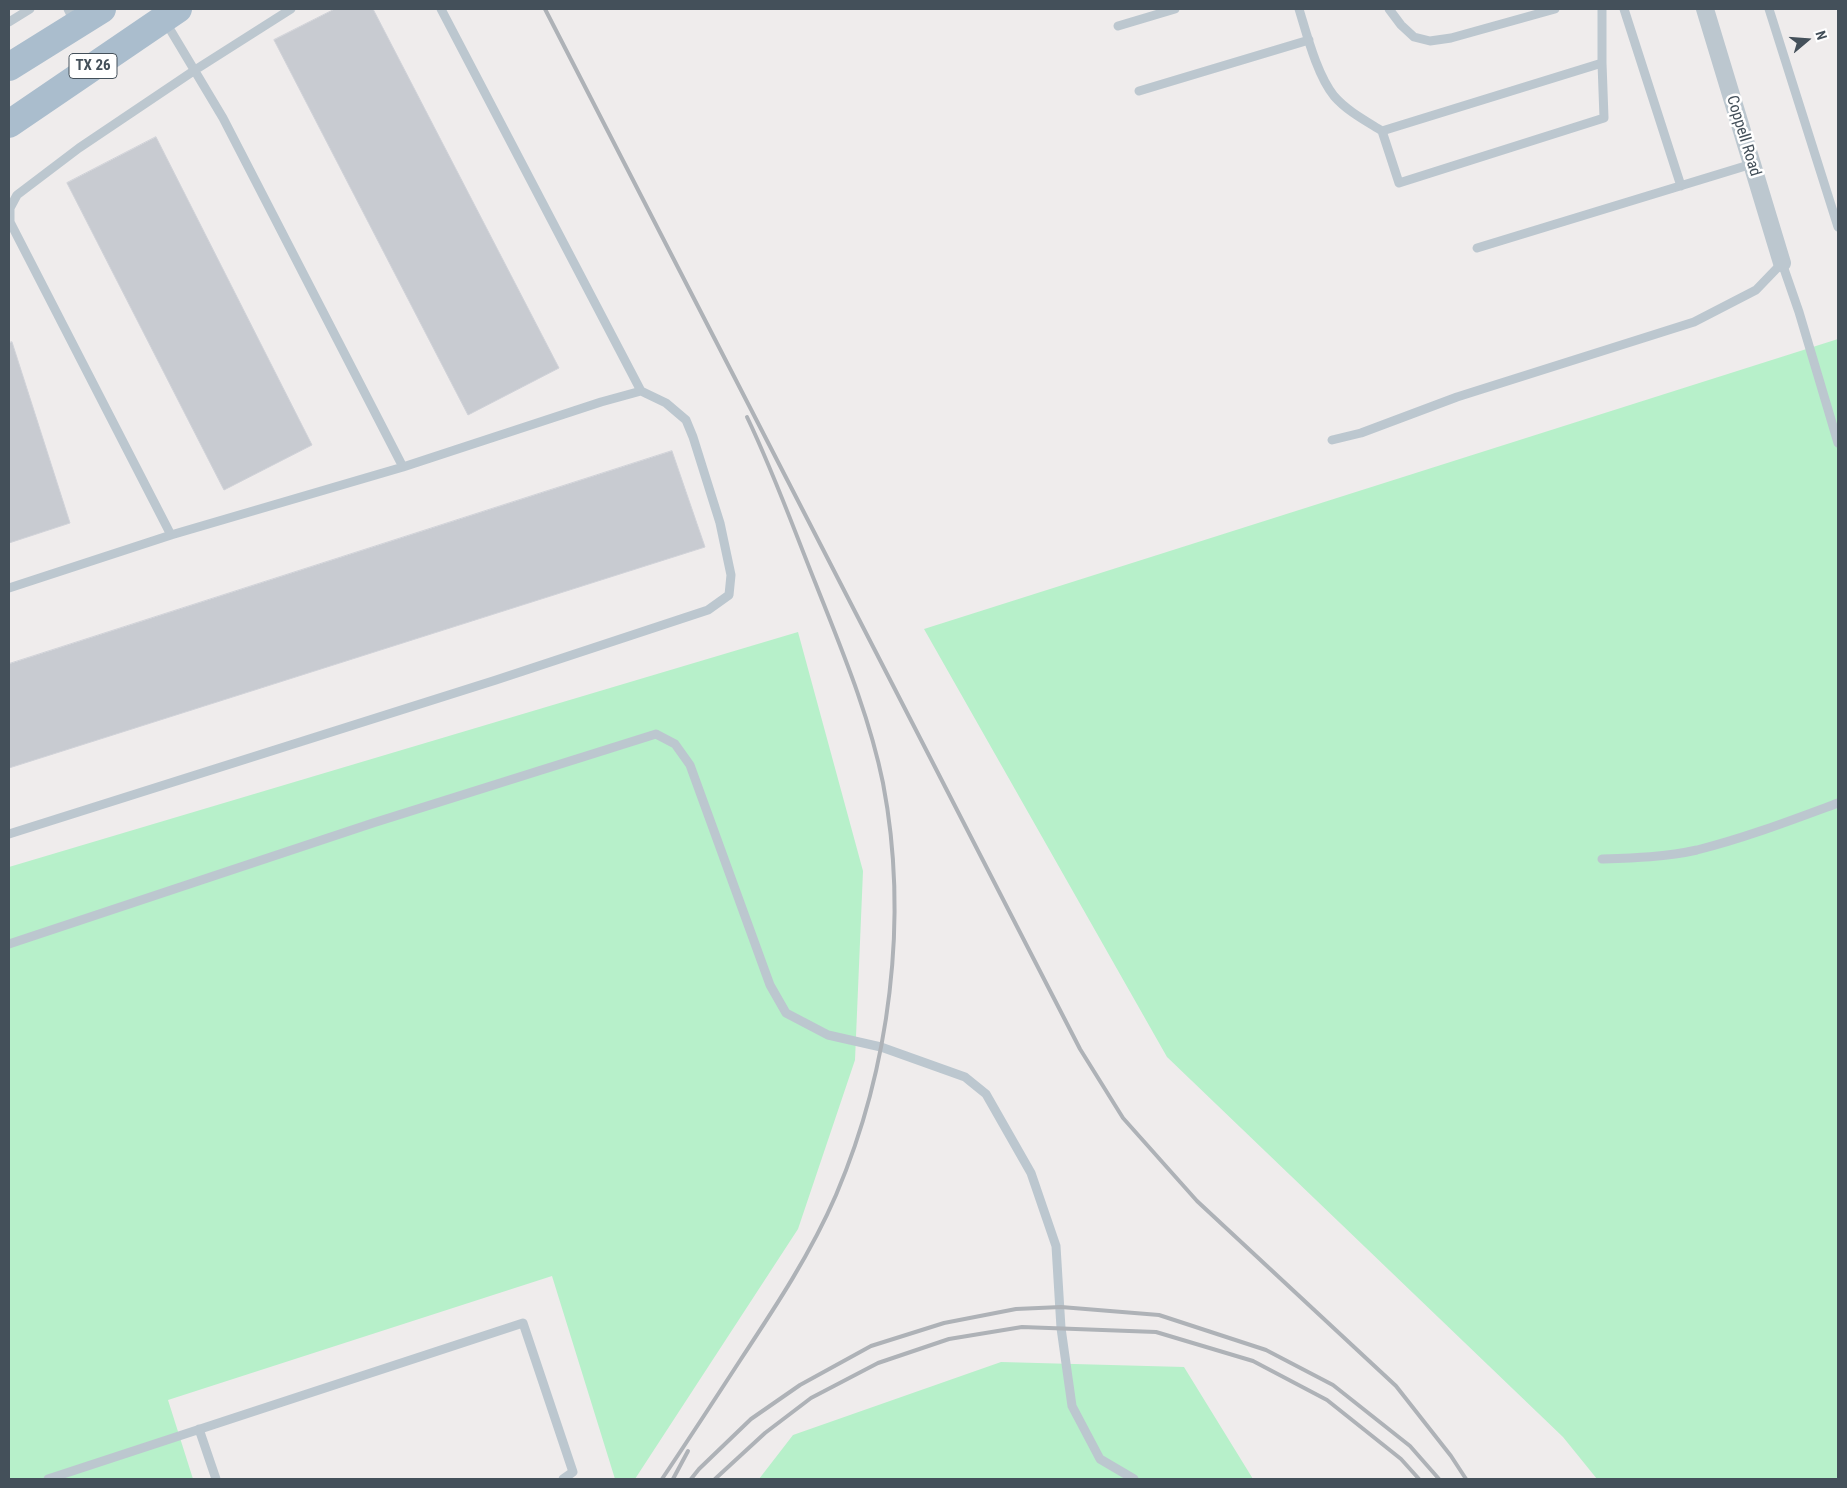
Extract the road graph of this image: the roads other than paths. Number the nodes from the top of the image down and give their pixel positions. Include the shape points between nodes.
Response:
1 (30, 9) edge
2 (102, 9) edge
3 (290, 9) edge
4 (441, 9) edge
5 (1175, 9) edge
6 (1299, 9) edge
7 (1390, 9) edge
8 (1555, 9) edge
9 (1602, 9) edge
10 (1624, 9) edge
11 (1705, 9) edge
12 (1769, 9) edge
13 (171, 14) edge
14 (72, 17) edge
15 (9, 22) edge
16 (1118, 26) dead end
17 (1309, 40) junction
18 (1602, 63) junction
19 (9, 67) edge
20 (195, 70) junction
21 (1140, 91) dead end
22 (9, 124) edge
23 (1382, 131) junction
24 (1752, 164) junction
25 (1681, 186) junction
26 (1838, 227) edge
27 (1477, 248) dead end
28 (1782, 263) junction
29 (640, 392) junction
30 (1332, 440) dead end
31 (1838, 443) edge
32 (403, 467) junction
33 (171, 535) junction
34 (9, 588) edge
35 (1838, 803) edge
36 (9, 834) edge
37 (1602, 860) dead end
38 (9, 944) edge
39 (199, 1429) junction
40 (574, 1476) edge
41 (48, 1479) edge
42 (216, 1479) edge
43 (563, 1479) edge
44 (1134, 1479) edge

1 - 15 lane
2 - 14 main road, TX 26
3 - 20 lane
4 - 29 lane
5 - 16 lane
6 - 17 lane
7 - 8 lane via 1400,25 1414,37 1430,41
9 - 18 lane
10 - 25 lane
11 - 24 street, Coppell Road
12 - 26 lane
13 - 20 lane
13 - 22 main road, TX 26
14 - 19 main road, TX 26
17 - 21 lane
17 - 23 lane via 1334,96 1357,116
18 - 23 lane
18 - 23 lane via 1604,118 1399,183
20 - 32 lane via 223,118
20 - 33 lane via 71,154 17,195 10,208 10,222
24 - 25 lane
24 - 28 street, Coppell Road
25 - 27 lane
28 - 30 lane via 1756,290 1694,322
28 - 31 lane
29 - 32 lane
29 - 36 lane via 666,403 686,420 720,523 731,575 729,595 708,610
32 - 33 lane
33 - 34 lane
35 - 37 lane via 1696,850
38 - 44 lane via 373,823 656,734 675,744 690,765 770,985 786,1014 828,1035 880,1046 965,1077 986,1094 1031,1174 1056,1246 1061,1328 1072,1406 1100,1459
39 - 40 lane via 524,1323
39 - 41 lane
39 - 42 lane
40 - 43 lane

